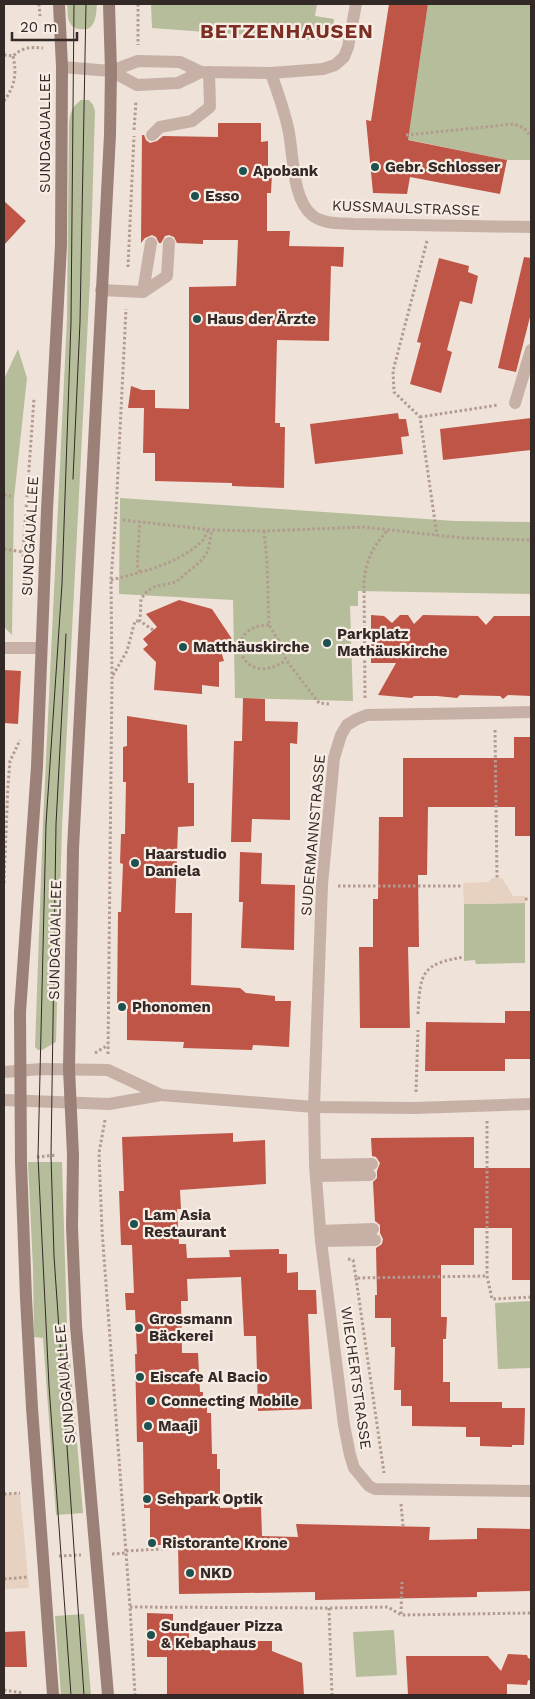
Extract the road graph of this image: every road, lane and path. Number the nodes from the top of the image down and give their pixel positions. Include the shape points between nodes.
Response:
1 (39, 4) edge
2 (59, 4) edge
3 (109, 4) edge
4 (138, 4) edge
5 (356, 4) edge
6 (41, 22) dead end
7 (42, 39) dead end
8 (4, 55) edge
9 (13, 56) junction
10 (138, 61) junction
11 (62, 67) junction
12 (111, 71) junction
13 (205, 72) junction
14 (271, 73) junction
15 (137, 85) junction
16 (4, 101) edge
17 (175, 123) junction
18 (152, 135) dead end
19 (406, 135) dead end
20 (171, 136) dead end
21 (531, 137) edge
22 (431, 226) junction
23 (531, 227) edge
24 (151, 243) dead end
25 (169, 243) dead end
26 (101, 290) junction
27 (127, 291) junction
28 (143, 292) junction
29 (531, 350) edge
30 (34, 397) dead end
31 (515, 403) joint
32 (420, 417) junction
33 (4, 496) edge
34 (10, 496) dead end
35 (123, 520) dead end
36 (140, 522) junction
37 (210, 530) junction
38 (264, 530) junction
39 (387, 530) junction
40 (437, 536) junction
41 (531, 540) edge
42 (4, 549) edge
43 (23, 552) junction
44 (140, 572) junction
45 (111, 580) junction
46 (25, 590) dead end
47 (140, 621) junction
48 (269, 624) junction
49 (154, 630) dead end
50 (4, 648) edge
51 (41, 648) junction
52 (286, 660) junction
53 (112, 676) junction
54 (330, 704) dead end
55 (494, 712) junction
56 (531, 712) edge
57 (368, 715) junction
58 (22, 735) dead end
59 (497, 878) dead end
60 (4, 883) edge
61 (322, 885) junction
62 (463, 886) dead end
63 (525, 899) dead end
64 (531, 899) edge
65 (464, 957) dead end
66 (418, 1014) dead end
67 (418, 1030) dead end
68 (69, 1069) junction
69 (20, 1070) junction
70 (108, 1070) junction
71 (4, 1072) edge
72 (161, 1095) junction
73 (4, 1100) edge
74 (20, 1100) junction
75 (71, 1102) junction
76 (109, 1104) junction
77 (531, 1104) edge
78 (486, 1105) junction
79 (314, 1107) junction
80 (415, 1108) junction
81 (99, 1153) junction
82 (74, 1155) junction
83 (21, 1157) junction
84 (316, 1170) junction
85 (371, 1170) dead end
86 (374, 1235) dead end
87 (321, 1236) junction
88 (323, 1256) junction
89 (487, 1276) junction
90 (356, 1278) junction
91 (531, 1297) edge
92 (386, 1491) junction
93 (531, 1491) edge
94 (4, 1494) edge
95 (20, 1494) dead end
96 (178, 1548) dead end
97 (126, 1552) junction
98 (96, 1555) junction
99 (43, 1557) junction
100 (28, 1577) dead end
101 (4, 1579) edge
102 (402, 1582) dead end
103 (130, 1607) junction
104 (329, 1608) junction
105 (531, 1613) edge
106 (401, 1614) junction
107 (4, 1690) edge
108 (23, 1693) dead end
109 (53, 1695) edge
110 (108, 1695) edge
111 (135, 1695) edge
112 (332, 1695) edge

1 - 6 path
2 - 11 street, SUNDGAUALLEE
3 - 12 street, SUNDGAUALLEE
4 - 10 path
5 - 14 street via 348,47 335,66
7 - 9 path via 43,48 21,49
8 - 9 path
9 - 16 path via 16,70 13,85
10 - 12 street
10 - 13 street via 180,62
11 - 12 street
11 - 51 street, SUNDGAUALLEE via 62,245
12 - 15 street
12 - 26 street, SUNDGAUALLEE
13 - 14 street
13 - 15 street via 178,83
13 - 17 street via 210,107 192,121
14 - 22 street, KUSSMAULSTRASSE via 288,128 297,188 303,204 312,215 324,222
15 - 27 path
17 - 18 street via 160,127
17 - 20 street
19 - 21 path via 514,124 524,128
22 - 23 street, KUSSMAULSTRASSE
22 - 32 path via 392,371 394,392
24 - 28 street
25 - 28 street via 167,276
26 - 27 street
26 - 68 street, SUNDGAUALLEE via 74,839
27 - 28 street
27 - 45 path
29 - 31 street
30 - 43 path
31 - 32 path
32 - 40 path
33 - 34 path
35 - 36 path
36 - 37 path
36 - 44 path via 137,565
37 - 38 path
37 - 44 path via 201,542 181,556
37 - 47 path via 208,551 202,560 176,582 147,591 141,599
38 - 39 path via 363,527
38 - 48 path
39 - 40 path
39 - 57 path via 374,549 364,574 364,696
40 - 41 path
42 - 43 path
43 - 46 path
44 - 45 path
45 - 53 path
47 - 49 path
47 - 53 path via 135,621 127,651
48 - 52 path
48 - 52 path via 249,630 240,642 239,650 245,662 255,668 269,668
50 - 51 street
51 - 69 street, SUNDGAUALLEE via 37,767 20,1012
52 - 54 path via 319,703
53 - 70 path
55 - 56 street, SUDERMANNSTRASSE
55 - 57 street, SUDERMANNSTRASSE
55 - 59 path
57 - 61 street, SUDERMANNSTRASSE via 347,725 334,758
58 - 60 path via 10,761
61 - 62 path
61 - 79 street, SUDERMANNSTRASSE
63 - 64 path
65 - 66 path via 436,963 426,970 422,977
67 - 80 path
68 - 69 street
68 - 70 street
68 - 75 street, SUNDGAUALLEE
69 - 71 street
69 - 74 street, SUNDGAUALLEE
70 - 72 street
72 - 76 street
72 - 79 street
73 - 74 street
74 - 75 street
74 - 83 street, SUNDGAUALLEE
75 - 76 street
75 - 82 street, SUNDGAUALLEE
76 - 81 path
77 - 78 street
78 - 80 street
78 - 89 path
79 - 80 street
79 - 84 street, WIECHERTSTRASSE
81 - 82 path
81 - 97 path
82 - 83 path
82 - 98 street, SUNDGAUALLEE via 72,1227 76,1326
83 - 99 street, SUNDGAUALLEE via 32,1408
84 - 85 street
84 - 87 street, WIECHERTSTRASSE
86 - 87 street
87 - 88 street, WIECHERTSTRASSE
88 - 90 path via 353,1260
88 - 92 street, WIECHERTSTRASSE via 350,1455 354,1468 369,1486
89 - 90 path
89 - 91 path via 492,1298
90 - 92 path
92 - 93 street, WIECHERTSTRASSE
94 - 95 path
96 - 97 path
97 - 98 path
97 - 103 path
98 - 99 path
98 - 110 street, SUNDGAUALLEE
99 - 109 street, SUNDGAUALLEE
100 - 101 path
102 - 106 path
103 - 104 path
103 - 111 path
104 - 106 path via 388,1607
104 - 112 path
105 - 106 path
107 - 108 path

